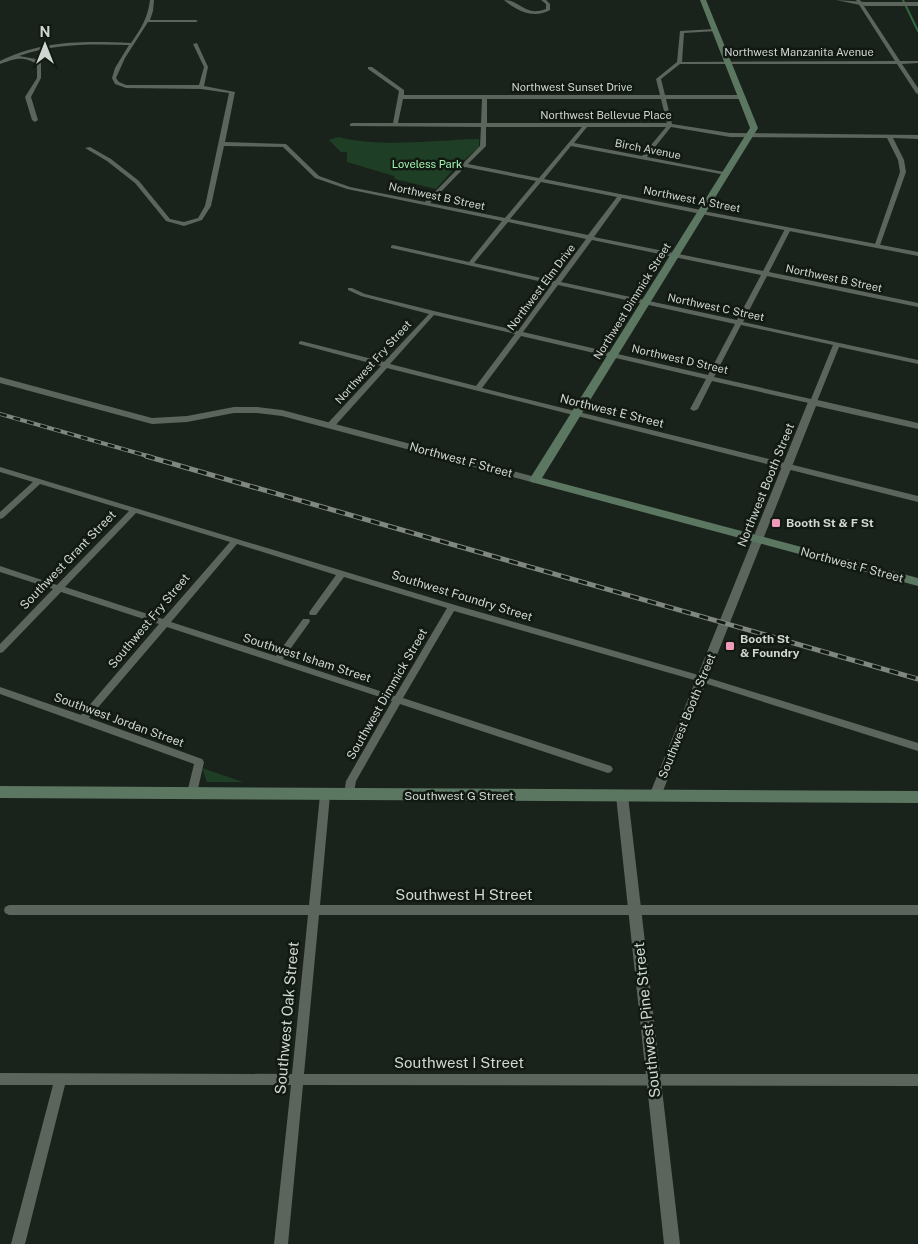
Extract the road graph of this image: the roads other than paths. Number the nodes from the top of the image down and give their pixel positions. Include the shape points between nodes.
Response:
1 (152, 0) edge
2 (506, 0) edge
3 (543, 0) edge
4 (703, 0) edge
5 (839, 0) edge
6 (859, 2) edge
7 (918, 4) edge
8 (196, 21) dead end
9 (146, 22) junction
10 (715, 30) junction
11 (132, 44) junction
12 (195, 44) dead end
13 (13, 56) junction
14 (729, 62) junction
15 (899, 62) junction
16 (918, 62) edge
17 (0, 63) edge
18 (679, 63) junction
19 (370, 68) dead end
20 (201, 87) junction
21 (918, 92) edge
22 (402, 97) junction
23 (486, 97) junction
24 (663, 97) junction
25 (743, 97) junction
26 (35, 120) dead end
27 (352, 125) dead end
28 (395, 125) junction
29 (486, 125) junction
30 (586, 125) junction
31 (670, 125) junction
32 (749, 135) junction
33 (889, 136) junction
34 (918, 137) edge
35 (222, 144) junction
36 (570, 144) junction
37 (88, 148) dead end
38 (644, 158) junction
39 (463, 165) junction
40 (724, 174) junction
41 (540, 181) junction
42 (620, 197) junction
43 (426, 204) junction
44 (701, 212) junction
45 (507, 220) junction
46 (788, 229) junction
47 (590, 238) junction
48 (877, 246) junction
49 (392, 247) dead end
50 (918, 254) edge
51 (675, 255) junction
52 (470, 264) junction
53 (764, 274) junction
54 (557, 283) junction
55 (350, 289) dead end
56 (645, 302) junction
57 (918, 305) edge
58 (433, 313) junction
59 (739, 323) junction
60 (520, 333) junction
61 (301, 343) dead end
62 (837, 344) junction
63 (611, 354) junction
64 (918, 362) edge
65 (386, 364) junction
66 (711, 377) junction
67 (0, 380) edge
68 (478, 390) junction
69 (813, 402) junction
70 (694, 409) dead end
71 (576, 414) junction
72 (330, 426) junction
73 (918, 426) edge
74 (788, 466) junction
75 (0, 469) edge
76 (535, 480) junction
77 (38, 481) junction
78 (918, 499) edge
79 (134, 510) junction
80 (0, 516) edge
81 (236, 540) junction
82 (758, 540) junction
83 (0, 569) edge
84 (342, 573) junction
85 (918, 582) edge
86 (60, 589) junction
87 (452, 607) junction
88 (313, 612) dead end
89 (306, 621) dead end
90 (164, 623) junction
91 (718, 636) joint
92 (0, 650) edge
93 (278, 661) junction
94 (702, 679) junction
95 (0, 690) edge
96 (396, 700) junction
97 (83, 720) junction
98 (918, 746) edge
99 (608, 769) dead end
100 (0, 792) edge
101 (192, 794) junction
102 (325, 795) junction
103 (349, 795) junction
104 (622, 796) junction
105 (655, 796) junction
106 (918, 797) edge
107 (9, 910) dead end
108 (313, 910) junction
109 (918, 910) edge
110 (635, 911) junction
111 (60, 1079) junction
112 (297, 1079) junction
113 (0, 1080) edge
114 (653, 1080) junction
115 (918, 1080) edge
116 (18, 1244) edge
117 (281, 1244) edge
118 (672, 1244) edge

1 - 9 street
2 - 3 street via 520,10 533,13 548,10 548,4
4 - 10 main road
5 - 6 street
6 - 7 street
6 - 15 street
8 - 9 street
9 - 11 street
10 - 14 main road
10 - 18 street via 683,31
11 - 13 street via 54,44
11 - 20 street via 114,76 117,83
12 - 20 street via 206,67
13 - 17 street
13 - 26 street via 39,64 39,78 28,97
14 - 15 street, Northwest Manzanita Avenue
14 - 18 street, Northwest Manzanita Avenue
14 - 25 main road
15 - 16 street, Northwest Manzanita Avenue
15 - 21 street
18 - 24 street via 659,78
19 - 22 street via 400,88
20 - 35 street via 229,90 233,94
22 - 23 street, Northwest Sunset Drive
22 - 28 street
23 - 24 street, Northwest Sunset Drive
23 - 29 street
24 - 25 street, Northwest Sunset Drive
24 - 31 street
25 - 32 main road via 754,125
27 - 28 street, Northwest Bellevue Place
28 - 29 street, Northwest Bellevue Place
29 - 30 street, Northwest Bellevue Place
29 - 39 street via 483,146
30 - 31 street, Northwest Bellevue Place
30 - 36 street
31 - 32 street, Northwest Bellevue Place
31 - 38 street
32 - 33 street, Northwest Bellevue Place
32 - 40 main road, Northwest Dimmick Street
33 - 34 street, Northwest Bellevue Place
33 - 48 street via 903,172
35 - 37 street via 208,206 200,219 184,224 168,220 137,182
35 - 43 street, Northwest B Street via 284,145 312,174 324,180
36 - 38 street, Birch Avenue
36 - 41 street
38 - 40 street, Birch Avenue
39 - 41 street, Northwest A Street
39 - 43 street
40 - 44 main road, Northwest Dimmick Street
41 - 42 street, Northwest A Street
41 - 45 street
42 - 44 street, Northwest A Street
42 - 47 street, Northwest Elm Drive
43 - 45 street, Northwest B Street
44 - 46 street, Northwest A Street
44 - 51 main road, Northwest Dimmick Street
45 - 47 street, Northwest B Street
45 - 52 street
46 - 48 street, Northwest A Street
46 - 53 street
47 - 51 street, Northwest B Street
47 - 54 street, Northwest Elm Drive
48 - 50 street, Northwest A Street
49 - 52 street, Northwest C Street
51 - 53 street, Northwest B Street
51 - 56 main road, Northwest Dimmick Street
52 - 54 street, Northwest C Street
53 - 57 street, Northwest B Street
53 - 59 street
54 - 56 street, Northwest C Street
54 - 60 street, Northwest Elm Drive
55 - 58 street, Northwest D Street
56 - 59 street, Northwest C Street
56 - 63 main road, Northwest Dimmick Street
58 - 60 street, Northwest D Street
58 - 65 street, Northwest Fry Street
59 - 62 street, Northwest C Street
59 - 66 street
60 - 63 street, Northwest D Street
60 - 68 street, Northwest Elm Drive
61 - 65 street, Northwest E Street
62 - 64 street, Northwest C Street
62 - 69 street, Northwest Booth Street
63 - 66 street, Northwest D Street
63 - 71 main road, Northwest Dimmick Street
65 - 68 street, Northwest E Street
65 - 72 street, Northwest Fry Street
66 - 69 street, Northwest D Street
66 - 70 street
67 - 72 street, Northwest F Street via 140,419 175,420 223,411 257,410
68 - 71 street, Northwest E Street
69 - 73 street, Northwest D Street
69 - 74 street, Northwest Booth Street
71 - 74 street, Northwest E Street
71 - 76 main road, Northwest Dimmick Street
72 - 76 street, Northwest F Street
74 - 78 street, Northwest E Street
74 - 82 street, Northwest Booth Street
75 - 77 street, Southwest Foundry Street
76 - 82 main road, Northwest F Street
77 - 79 street, Southwest Foundry Street
77 - 80 street
79 - 81 street, Southwest Foundry Street
79 - 86 street, Southwest Grant Street
81 - 84 street, Southwest Foundry Street
81 - 90 street, Southwest Fry Street
82 - 85 main road, Northwest F Street
82 - 91 street, Northwest Booth Street
83 - 86 street, Southwest Isham Street
84 - 87 street, Southwest Foundry Street
84 - 88 street
86 - 90 street, Southwest Isham Street
86 - 92 street, Southwest Grant Street
87 - 94 street, Southwest Foundry Street
87 - 96 street, Southwest Dimmick Street
89 - 93 street
90 - 93 street, Southwest Isham Street
90 - 97 street, Southwest Fry Street
91 - 94 street, Southwest Booth Street
93 - 96 street, Southwest Isham Street
94 - 98 street, Southwest Foundry Street
94 - 105 street, Southwest Booth Street
95 - 97 street, Southwest Jordan Street
96 - 99 street, Southwest Isham Street
96 - 103 street, Southwest Dimmick Street via 351,781
97 - 101 street, Southwest Jordan Street via 199,762
100 - 101 main road, Southwest G Street
101 - 102 main road, Southwest G Street
102 - 103 main road, Southwest G Street
102 - 108 street, Southwest Oak Street
103 - 104 main road, Southwest G Street
104 - 105 main road, Southwest G Street
104 - 110 street, Southwest Pine Street
105 - 106 main road, Southwest G Street
107 - 108 street, Southwest H Street
108 - 110 street, Southwest H Street
108 - 112 street, Southwest Oak Street
109 - 110 street, Southwest H Street
110 - 114 street, Southwest Pine Street
111 - 112 street, Southwest I Street
111 - 113 street, Southwest I Street
111 - 116 street
112 - 114 street, Southwest I Street
112 - 117 street, Southwest Oak Street
114 - 115 street, Southwest I Street
114 - 118 street, Southwest Pine Street

